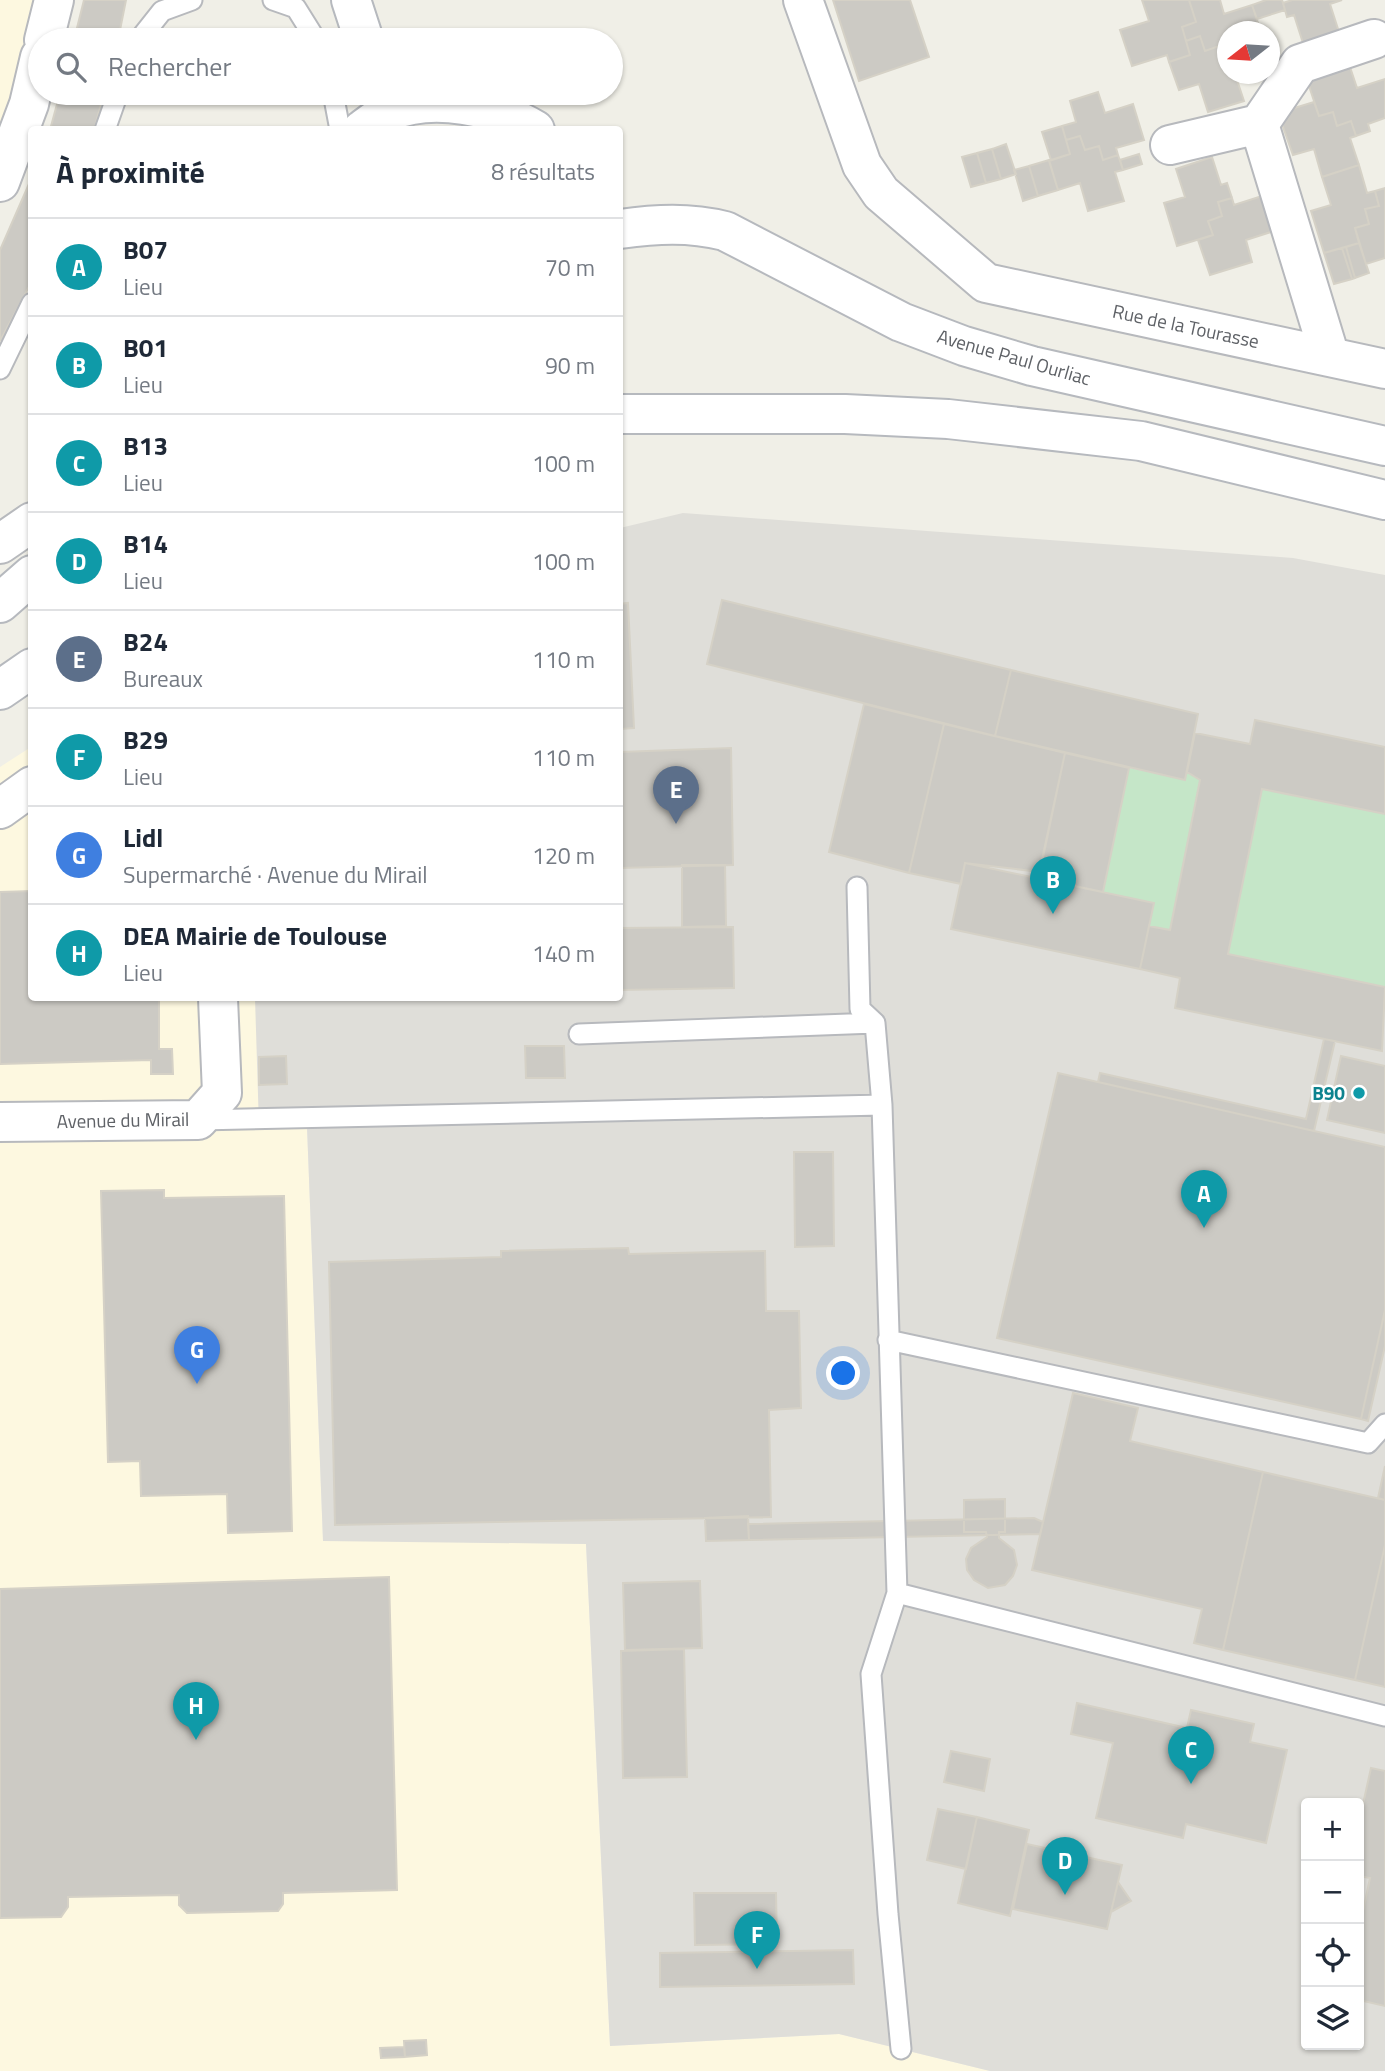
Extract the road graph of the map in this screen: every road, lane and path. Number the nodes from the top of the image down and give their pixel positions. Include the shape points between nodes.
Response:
1 (54, 0) edge
2 (192, 0) edge
3 (273, 0) edge
4 (351, 0) edge
5 (803, 0) edge
6 (47, 28) edge
7 (149, 28) edge
8 (308, 28) edge
9 (360, 28) edge
10 (1374, 39) dead end
11 (29, 105) edge
12 (114, 105) edge
13 (335, 105) edge
14 (429, 105) edge
15 (464, 105) edge
16 (378, 111) edge
17 (1259, 124) junction
18 (106, 126) edge
19 (339, 126) edge
20 (529, 126) edge
21 (1170, 145) dead end
22 (0, 182) edge
23 (623, 229) edge
24 (28, 311) edge
25 (1330, 357) junction
26 (0, 369) edge
27 (1385, 369) edge
28 (623, 414) edge
29 (1385, 446) edge
30 (1385, 500) edge
31 (28, 525) edge
32 (0, 544) edge
33 (28, 671) edge
34 (0, 690) edge
35 (28, 789) edge
36 (0, 809) edge
37 (857, 887) dead end
38 (218, 1001) edge
39 (876, 1023) junction
40 (579, 1034) dead end
41 (882, 1105) junction
42 (198, 1121) junction
43 (0, 1122) edge
44 (888, 1340) junction
45 (1385, 1423) edge
46 (897, 1593) junction
47 (1385, 1716) edge
48 (901, 2049) dead end

1 - 6 street
2 - 7 lane via 162,11
3 - 8 lane via 296,8
4 - 9 street
5 - 25 street, Rue de la Tourasse via 862,165 881,193 986,283
10 - 17 street via 1300,64
11 - 22 street
12 - 18 lane
13 - 19 lane
14 - 16 street
15 - 20 street via 516,118
17 - 21 street
17 - 25 street
23 - 29 street, Avenue Paul Ourliac via 699,225 725,231 901,322 964,346 1032,366
24 - 26 lane
25 - 27 street, Rue de la Tourasse
28 - 30 street via 948,419 1140,441
31 - 32 street
33 - 34 street
35 - 36 street
37 - 39 lane via 860,1009
38 - 42 street, Avenue du Mirail via 222,1093
39 - 40 lane
39 - 41 lane
41 - 42 lane
41 - 44 lane
42 - 43 street, Avenue du Mirail
44 - 45 lane via 1368,1443
44 - 46 lane
46 - 47 lane
46 - 48 lane via 871,1674

